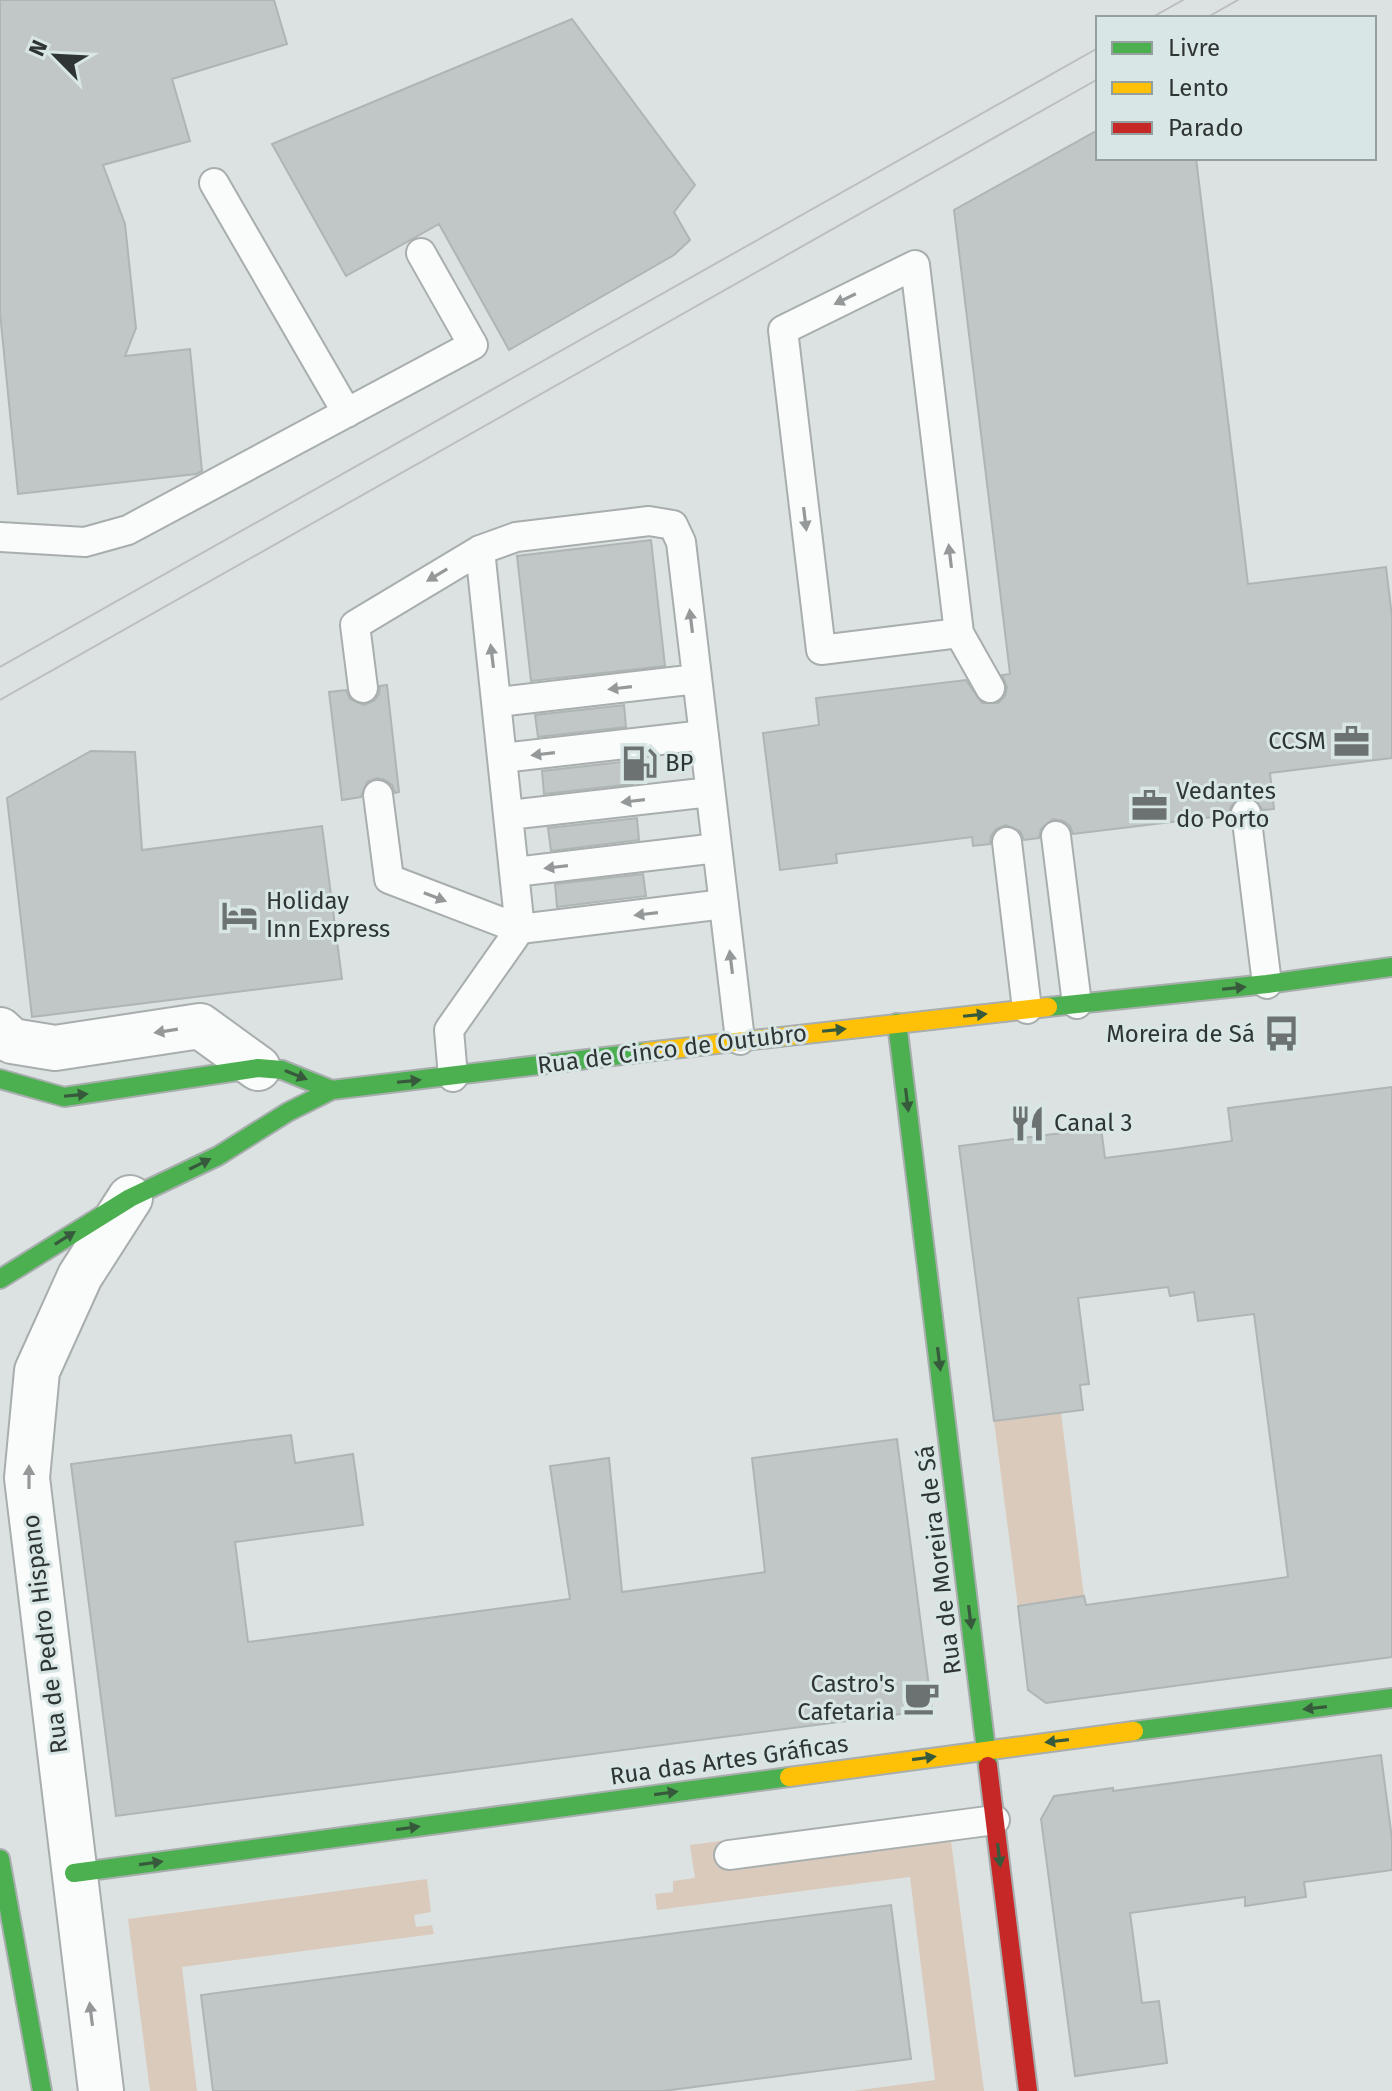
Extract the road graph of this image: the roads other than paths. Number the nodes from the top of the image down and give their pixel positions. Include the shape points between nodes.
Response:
1 (214, 183) dead end
2 (421, 253) dead end
3 (347, 413) junction
4 (0, 537) edge
5 (480, 550) junction
6 (959, 633) junction
7 (697, 679) junction
8 (363, 688) dead end
9 (990, 688) dead end
10 (498, 702) junction
11 (704, 735) junction
12 (503, 758) junction
13 (710, 792) junction
14 (378, 795) dead end
15 (1246, 813) dead end
16 (509, 815) junction
17 (1056, 836) dead end
18 (1007, 842) dead end
19 (717, 848) junction
20 (515, 872) junction
21 (724, 904) junction
22 (520, 929) junction
23 (1392, 967) edge
24 (1267, 984) junction
25 (1077, 1004) junction
26 (1027, 1009) junction
27 (897, 1023) junction
28 (740, 1040) junction
29 (4, 1050) edge
30 (258, 1068) junction
31 (453, 1077) junction
32 (332, 1090) junction
33 (130, 1198) junction
34 (0, 1279) edge
35 (1392, 1698) edge
36 (986, 1750) junction
37 (995, 1820) junction
38 (729, 1855) dead end
39 (0, 1859) edge
40 (74, 1873) junction
41 (42, 2091) edge
42 (101, 2091) edge
43 (1028, 2091) edge

1 - 3 lane
2 - 3 lane via 473,345
3 - 4 lane via 128,530 85,542
7 -> 5 lane via 681,542 673,525 649,521 516,537
5 -> 8 lane via 355,625
10 -> 5 lane
6 -> 6 lane via 917,281 915,265 783,330 821,650
6 - 9 lane
7 -> 10 lane
7 - 11 lane
10 - 12 lane
11 -> 12 lane
11 - 13 lane
12 - 16 lane
13 -> 16 lane
13 - 19 lane
14 -> 22 lane via 389,879
15 - 24 lane
16 - 20 lane
17 - 25 lane
18 - 26 lane
19 -> 20 lane
19 - 21 lane
20 - 22 lane
21 -> 22 lane
28 -> 21 lane
22 - 31 lane via 449,1030
23 - 24 street, Rua de Cinco de Outubro
25 -> 24 street, Rua de Cinco de Outubro
25 - 26 street, Rua de Cinco de Outubro
27 -> 26 street, Rua de Cinco de Outubro
28 -> 27 street, Rua de Cinco de Outubro
27 -> 36 street, Rua de Moreira de Sá
28 - 31 street, Rua de Cinco de Outubro
30 -> 29 street via 200,1026 55,1048
29 -> 30 street via 64,1097
30 -> 32 street via 282,1070
32 -> 31 street, Rua de Cinco de Outubro
33 -> 32 street, Rua de Cinco de Outubro via 218,1156
34 -> 33 street, Rua de Cinco de Outubro
40 -> 33 street, Rua de Pedro Hispano via 27,1478 37,1371 80,1276
35 -> 36 street, Rua das Artes Gráficas
36 - 37 street, Rua de Moreira de Sá
40 -> 36 street, Rua das Artes Gráficas
37 - 38 lane
37 -> 43 street, Rua de Moreira de Sá
39 - 41 street
42 -> 40 street, Rua de Pedro Hispano

